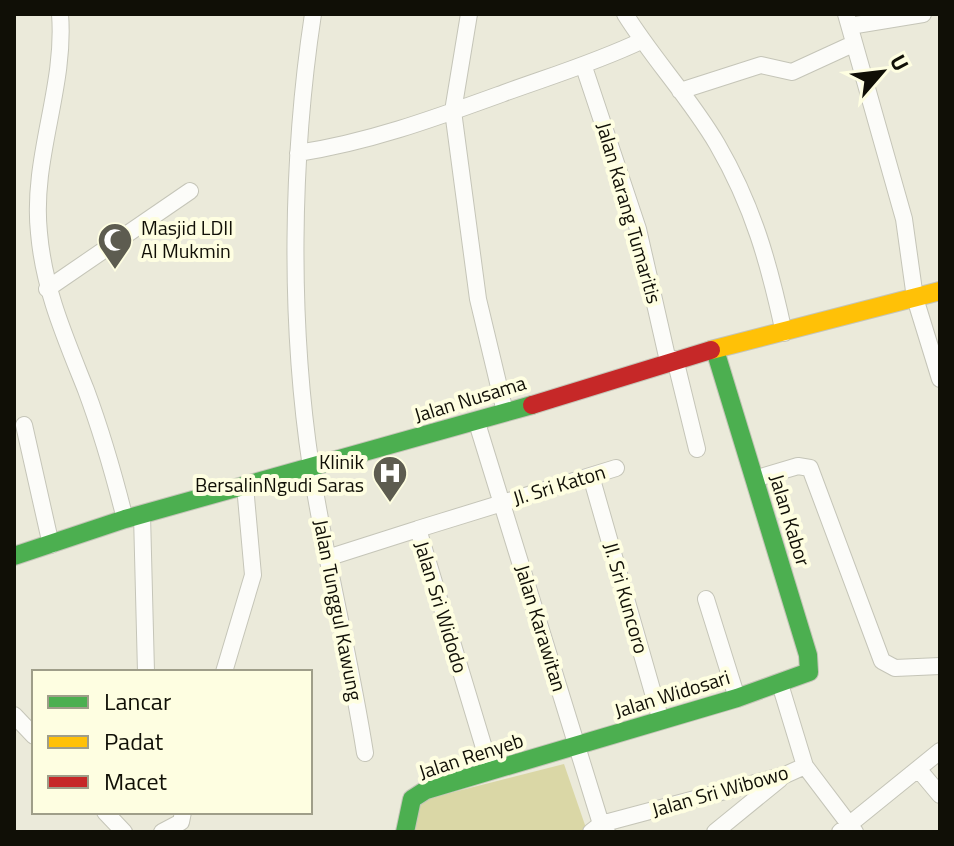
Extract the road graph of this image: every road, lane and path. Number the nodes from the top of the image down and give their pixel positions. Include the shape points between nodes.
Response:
1 (60, 14) edge
2 (313, 14) edge
3 (469, 14) edge
4 (625, 14) edge
5 (923, 14) edge
6 (848, 20) edge
7 (641, 41) junction
8 (853, 44) junction
9 (584, 67) junction
10 (680, 91) junction
11 (453, 111) junction
12 (298, 153) junction
13 (190, 191) dead end
14 (47, 289) junction
15 (940, 291) edge
16 (915, 298) junction
17 (784, 333) junction
18 (715, 350) junction
19 (671, 360) junction
20 (940, 379) edge
21 (505, 412) junction
22 (477, 423) junction
23 (24, 425) dead end
24 (697, 449) dead end
25 (311, 467) junction
26 (616, 468) dead end
27 (591, 476) junction
28 (754, 479) junction
29 (245, 486) junction
30 (503, 502) junction
31 (134, 517) junction
32 (418, 529) junction
33 (51, 545) junction
34 (14, 556) edge
35 (327, 558) junction
36 (706, 599) dead end
37 (940, 666) edge
38 (146, 670) edge
39 (225, 670) edge
40 (780, 684) junction
41 (737, 698) junction
42 (14, 715) edge
43 (661, 721) junction
44 (32, 734) edge
45 (577, 746) junction
46 (940, 751) edge
47 (365, 753) dead end
48 (805, 766) junction
49 (919, 770) junction
50 (491, 771) junction
51 (785, 775) junction
52 (940, 795) edge
53 (107, 814) edge
54 (183, 814) edge
55 (600, 829) edge
56 (848, 829) edge
57 (124, 832) edge
58 (162, 832) edge
59 (405, 832) edge
60 (715, 832) edge

1 - 14 street via 57,80 37,193
2 - 12 street, Jalan Tunggul Kawung
3 - 11 street
4 - 7 street
5 - 6 street
6 - 8 street
7 - 9 street
7 - 10 street
8 - 10 street via 792,72 761,65
8 - 16 street via 904,219
9 - 11 street
9 - 19 street, Jalan Karang Tumaritis via 638,229
10 - 17 street via 718,145 748,204 766,248
11 - 12 street via 352,144
11 - 21 street via 478,299
12 - 25 street, Jalan Tunggul Kawung via 298,322
13 - 14 street
14 - 31 street
15 - 16 street, Jalan Nusama
16 - 17 street, Jalan Nusama
16 - 20 street
17 - 18 street, Jalan Nusama
18 - 19 street, Jalan Nusama
18 - 28 street, Jalan Kabor
19 - 21 street, Jalan Nusama
19 - 24 street, Jalan Karang Tumaritis
21 - 22 street, Jalan Nusama
22 - 25 street, Jalan Nusama
22 - 30 street, Jalan Karawitan
23 - 33 street
25 - 29 street, Jalan Nusama
25 - 35 street, Jalan Tunggul Kawung
26 - 27 street, Jl. Sri Katon
27 - 30 street, Jl. Sri Katon
27 - 43 street, Jl. Sri Kuncoro
28 - 37 street via 798,466 810,468 882,661 895,668
28 - 40 street, Jalan Kabor via 812,668
29 - 31 street, Jalan Nusama
29 - 39 street via 253,575
30 - 32 street, Jalan Sri Widodo
30 - 45 street, Jalan Karawitan
31 - 33 street, Jalan Nusama
31 - 38 street
32 - 35 street
32 - 50 street, Jalan Sri Widodo
33 - 34 street, Jalan Nusama
35 - 47 street, Jalan Tunggul Kawung
36 - 41 street
40 - 41 street, Jalan Widosari
40 - 48 street
41 - 43 street, Jalan Widosari
42 - 44 street
43 - 45 street, Jalan Widosari
45 - 50 street, Jalan Renyeb
45 - 55 street, Jalan Karawitan
46 - 49 street
48 - 51 street, Jalan Sri Wibowo
48 - 56 street
49 - 52 street
49 - 56 street
50 - 59 street, Jalan Renyeb via 412,799
51 - 55 street, Jalan Sri Wibowo
51 - 60 street
53 - 57 street
54 - 58 street via 181,822

